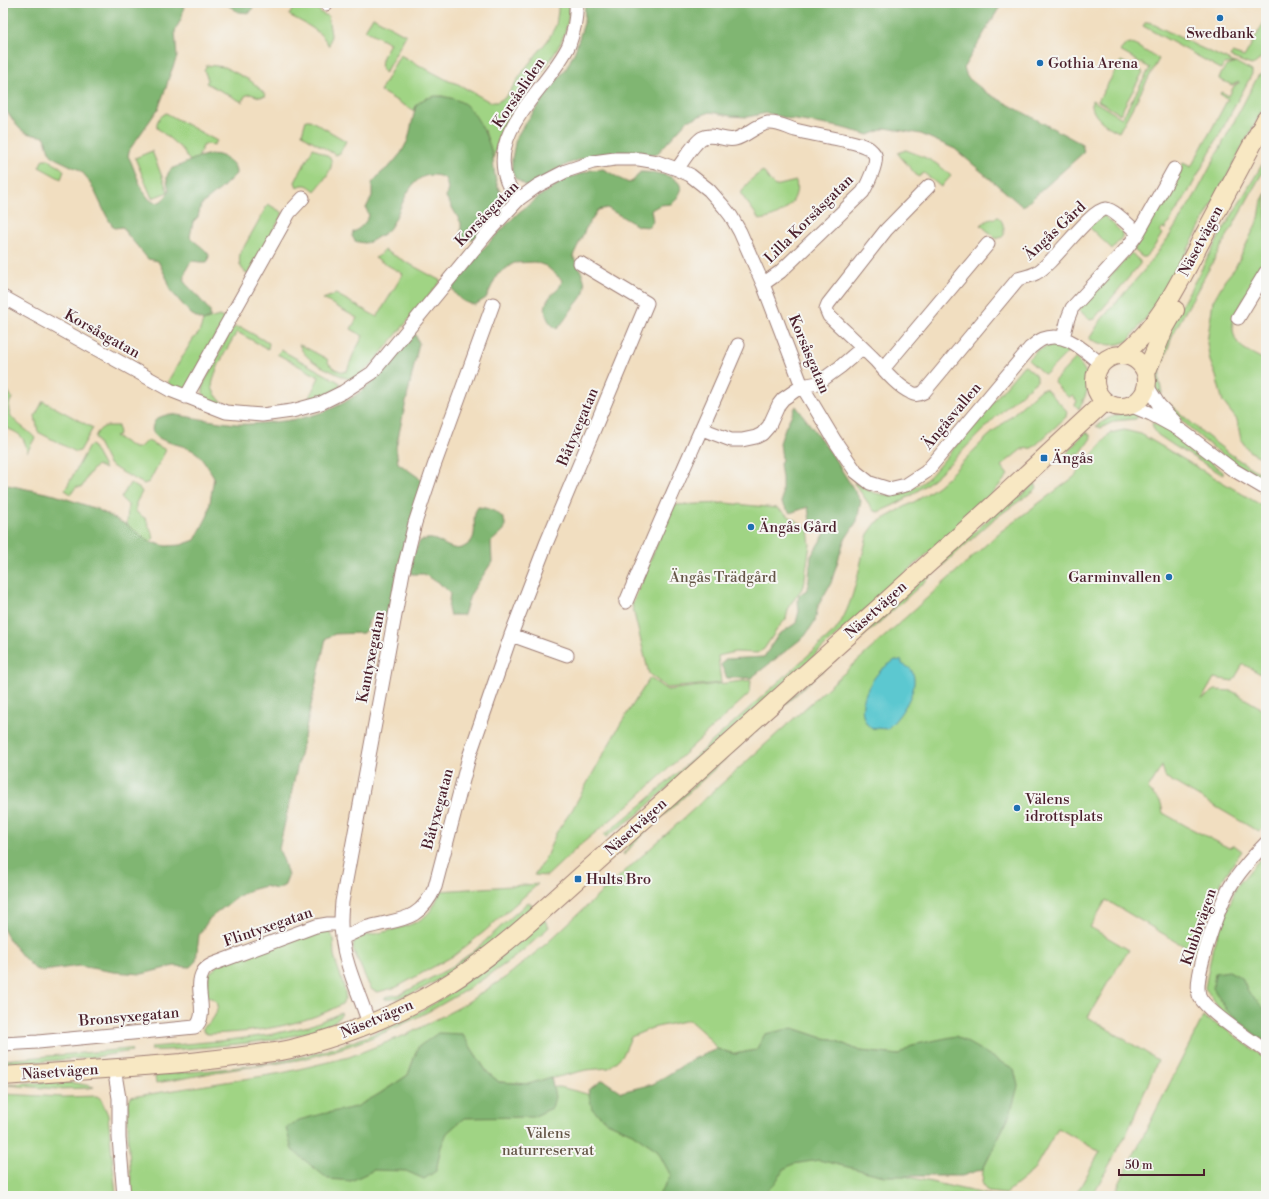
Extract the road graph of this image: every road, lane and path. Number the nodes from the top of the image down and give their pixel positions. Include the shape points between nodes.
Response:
1 (576, 3) edge
2 (1266, 119) edge
3 (1266, 144) edge
4 (677, 169) junction
5 (1174, 169) dead end
6 (929, 186) dead end
7 (303, 198) dead end
8 (519, 199) junction
9 (1138, 233) junction
10 (988, 244) dead end
11 (580, 263) dead end
12 (1266, 272) edge
13 (763, 284) junction
14 (3, 297) edge
15 (493, 304) dead end
16 (1238, 318) dead end
17 (1063, 338) junction
18 (738, 345) dead end
19 (862, 348) junction
20 (1124, 355) junction
21 (1101, 364) junction
22 (883, 368) junction
23 (1147, 379) junction
24 (802, 386) junction
25 (186, 397) junction
26 (1104, 402) junction
27 (1132, 406) junction
28 (702, 429) junction
29 (1182, 431) junction
30 (856, 472) joint
31 (1266, 489) edge
32 (626, 602) dead end
33 (511, 635) junction
34 (567, 656) dead end
35 (1266, 843) edge
36 (340, 924) junction
37 (342, 938) junction
38 (207, 967) joint
39 (369, 1024) junction
40 (3, 1044) edge
41 (1266, 1051) edge
42 (114, 1068) junction
43 (3, 1076) edge
44 (124, 1196) edge

1 - 8 street, Korsåsliden via 573,32 568,45 513,125 506,140 504,172 507,183
2 - 20 street, Näsetvägen via 1164,308 1143,337
3 - 23 street, Näsetvägen via 1164,329
4 - 8 street, Korsåsgatan via 639,159 593,162 566,171
4 - 13 street, Korsåsgatan via 690,175 709,190 724,207 740,232
4 - 13 street, Lilla Korsåsgatan via 702,138 713,136 734,139 768,123 871,149 876,162 863,192 780,272
5 - 9 street
6 - 19 street, Ängås Gård via 886,230 828,304 826,309 829,316
7 - 25 street via 289,212
8 - 25 street, Korsåsgatan via 489,231 372,373 343,392 316,405 262,415 226,412
9 - 17 street via 1072,308
9 - 22 street, Ängås Gård via 1112,211 1099,211 1035,274 1015,282 921,394 909,392
10 - 22 street
11 - 33 street, Båtyxegatan via 647,303 546,544
12 - 16 street
13 - 24 street, Korsåsgatan
14 - 25 street, Korsåsgatan
15 - 36 street, Kantyxegatan via 415,523 403,572
17 - 21 street
17 - 30 street, Ängåsvallen via 1043,339 1030,348 926,472 906,485 889,489 870,483
18 - 28 street
19 - 22 street, Ängås Gård
19 - 24 street via 818,383
20 - 21 street via 1111,357
20 - 23 street via 1138,360
21 - 26 street via 1096,372 1095,388
23 - 27 street via 1142,398
23 - 29 street via 1159,404
24 - 28 street via 783,399 769,426 756,437 731,440
24 - 30 street, Korsåsgatan
26 - 27 street via 1117,408
26 - 39 street, Näsetvägen via 989,509 508,941 477,966 446,986
27 - 29 street
28 - 32 street
29 - 31 street via 1232,469
33 - 34 street
33 - 37 street, Båtyxegatan via 469,757 430,898 415,914 402,920 364,928
35 - 41 street, Klubbvägen via 1232,883 1219,908 1198,983 1199,996 1207,1006
36 - 37 street, Kantyxegatan
36 - 38 street, Flintyxegatan via 316,926
37 - 39 street, Kantyxegatan
38 - 40 street, Bronsyxegatan via 200,979 201,1019 195,1027
39 - 42 street, Näsetvägen via 294,1049 233,1058
42 - 43 street, Näsetvägen
42 - 44 street via 118,1093

